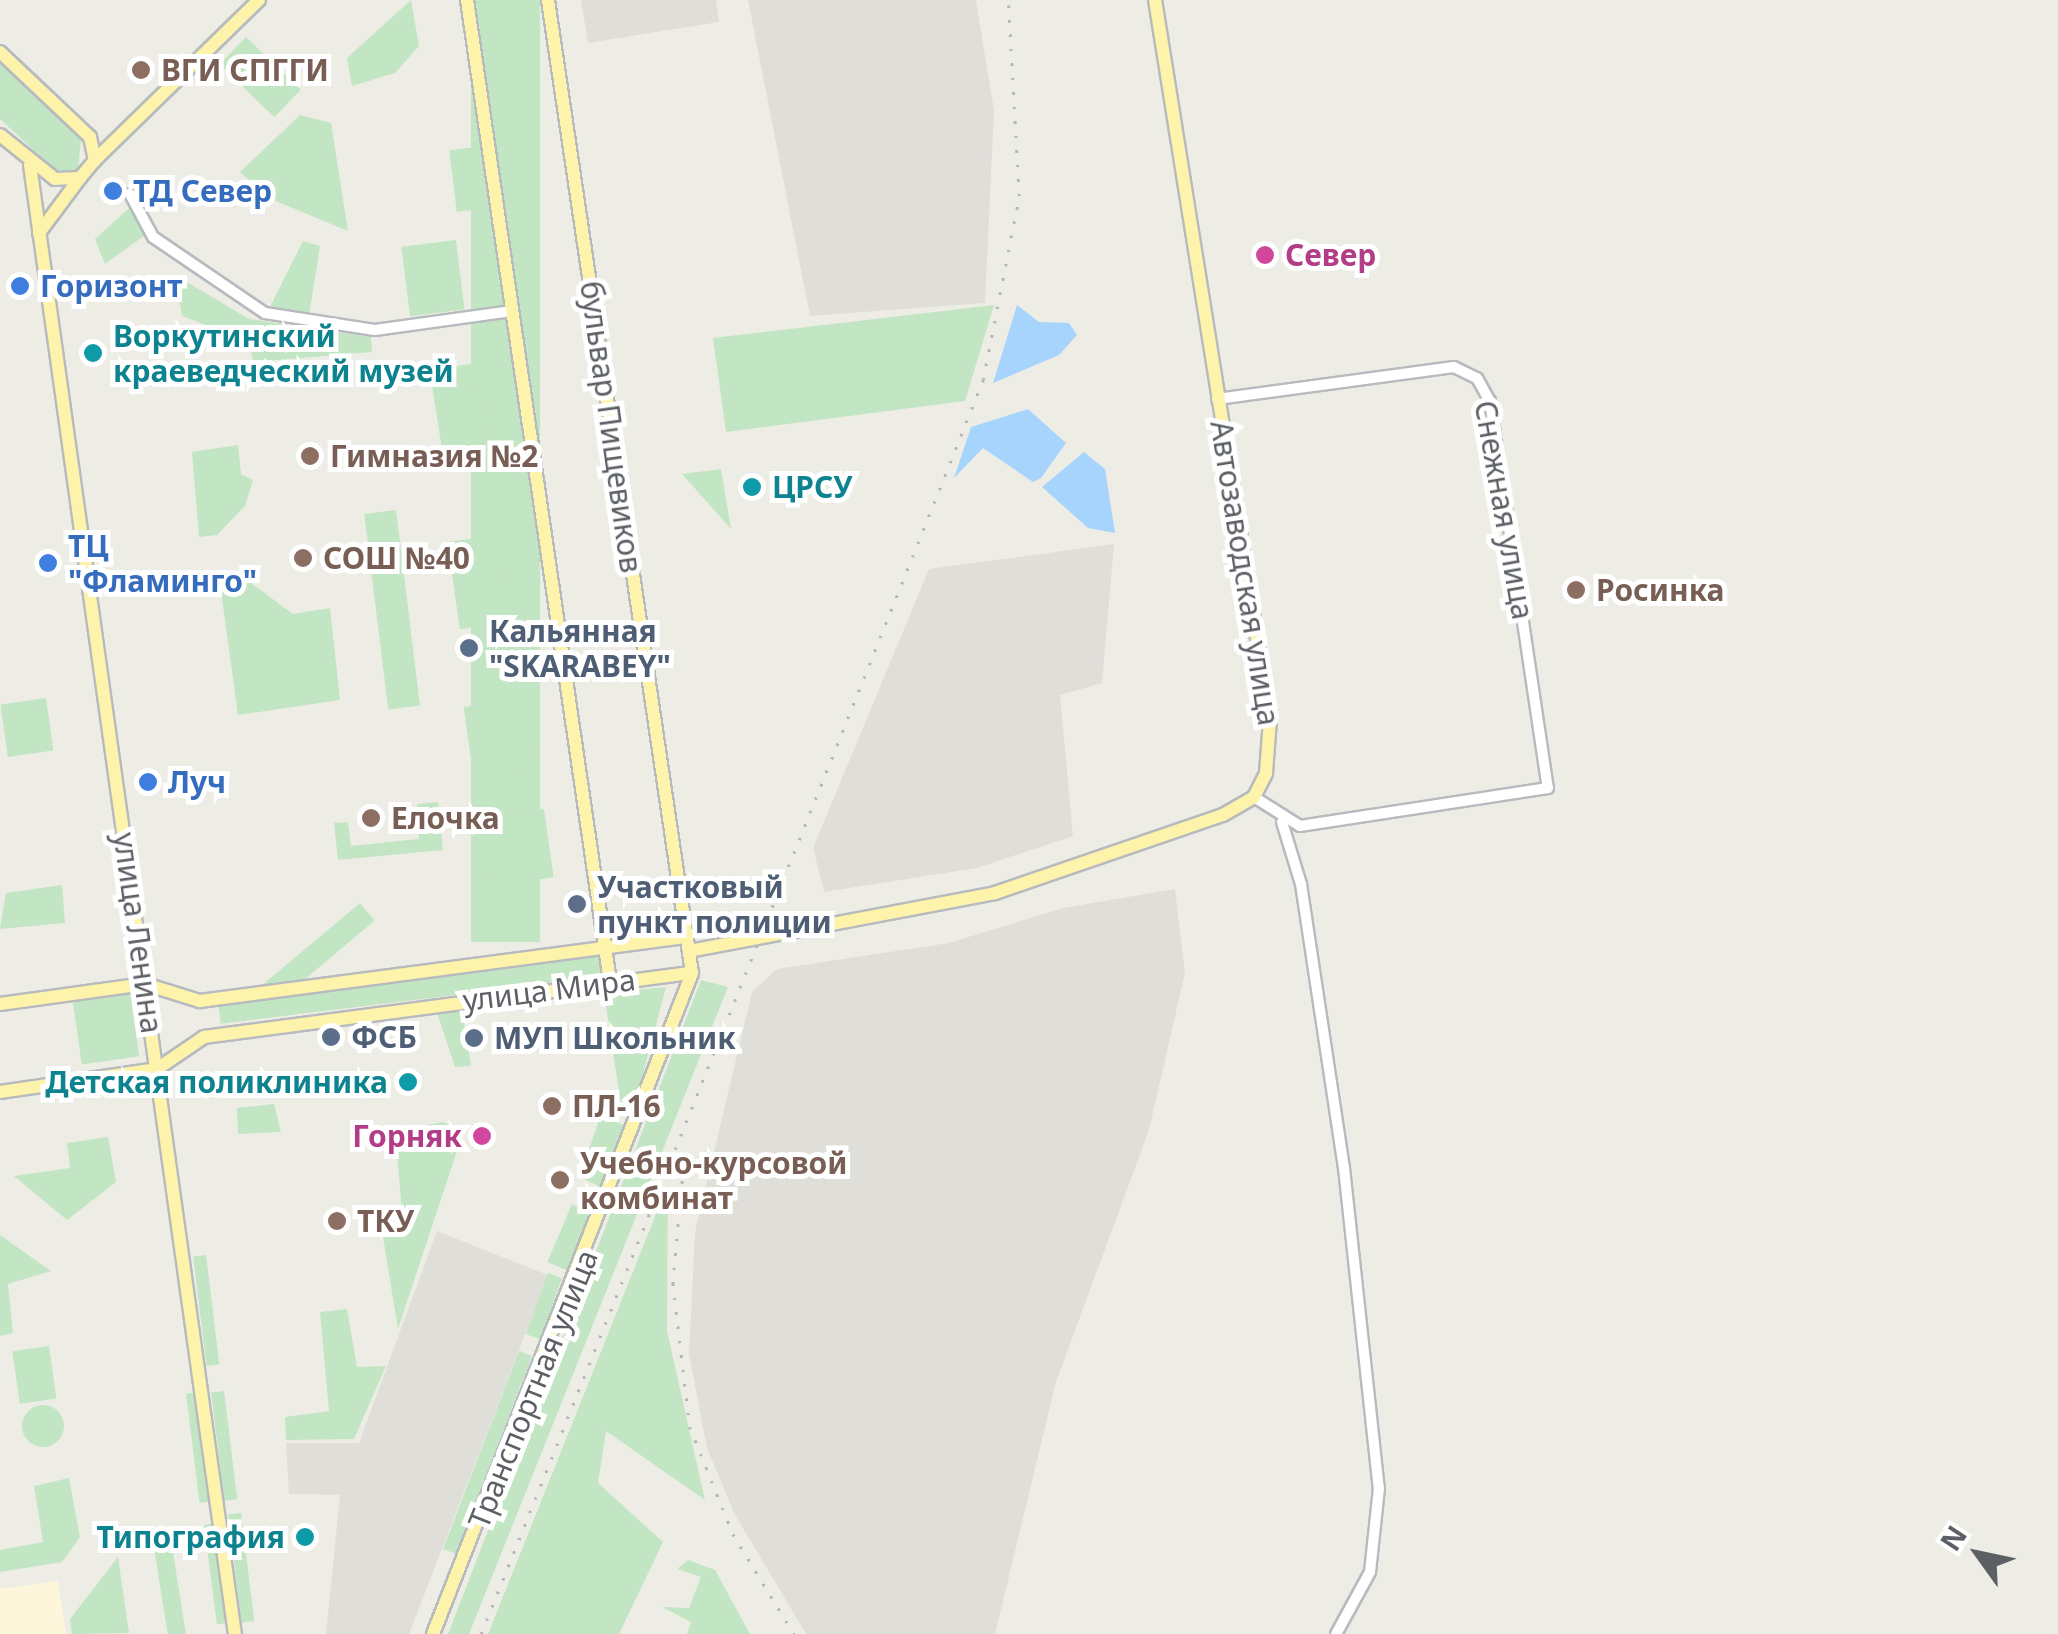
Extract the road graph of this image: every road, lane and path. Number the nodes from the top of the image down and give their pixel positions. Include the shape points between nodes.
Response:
1 (259, 0) edge
2 (467, 0) edge
3 (548, 0) edge
4 (1155, 0) edge
5 (0, 52) edge
6 (0, 135) edge
7 (90, 137) junction
8 (117, 144) junction
9 (95, 160) junction
10 (30, 165) junction
11 (80, 178) junction
12 (130, 194) dead end
13 (39, 232) junction
14 (512, 312) junction
15 (1216, 399) junction
16 (1254, 797) junction
17 (1282, 822) junction
18 (686, 936) junction
19 (604, 946) junction
20 (689, 952) junction
21 (692, 973) junction
22 (610, 980) junction
23 (145, 984) junction
24 (0, 1004) edge
25 (157, 1069) junction
26 (0, 1092) edge
27 (235, 1634) edge
28 (433, 1634) edge
29 (1336, 1634) edge

1 - 8 main road
2 - 14 main road
3 - 18 main road, бульвар Пищевиков
4 - 15 main road, Автозаводская улица
5 - 7 main road
6 - 10 main road
7 - 8 main road
7 - 9 main road
8 - 9 main road
9 - 11 main road
10 - 11 main road via 55,179
10 - 13 main road, улица Ленина
11 - 13 main road
12 - 14 street via 153,237 265,313 375,330
13 - 23 main road, улица Ленина
14 - 19 main road
15 - 16 main road, Автозаводская улица via 1274,749
15 - 17 street, Снежная улица via 1454,366 1478,378 1490,400 1548,788 1324,825
16 - 17 street
16 - 20 main road via 995,893
17 - 29 street via 1301,884 1344,1168 1379,1488 1370,1572
18 - 19 main road, улица Мира
18 - 20 main road, бульвар Пищевиков
19 - 22 main road
19 - 23 main road, улица Мира via 200,1000
20 - 21 main road, бульвар Пищевиков
21 - 22 main road, улица Мира
21 - 28 main road, Транспортная улица
22 - 25 main road, улица Мира via 204,1037
23 - 24 main road, улица Мира
23 - 25 main road, улица Ленина
25 - 26 main road, улица Мира
25 - 27 main road, улица Ленина

